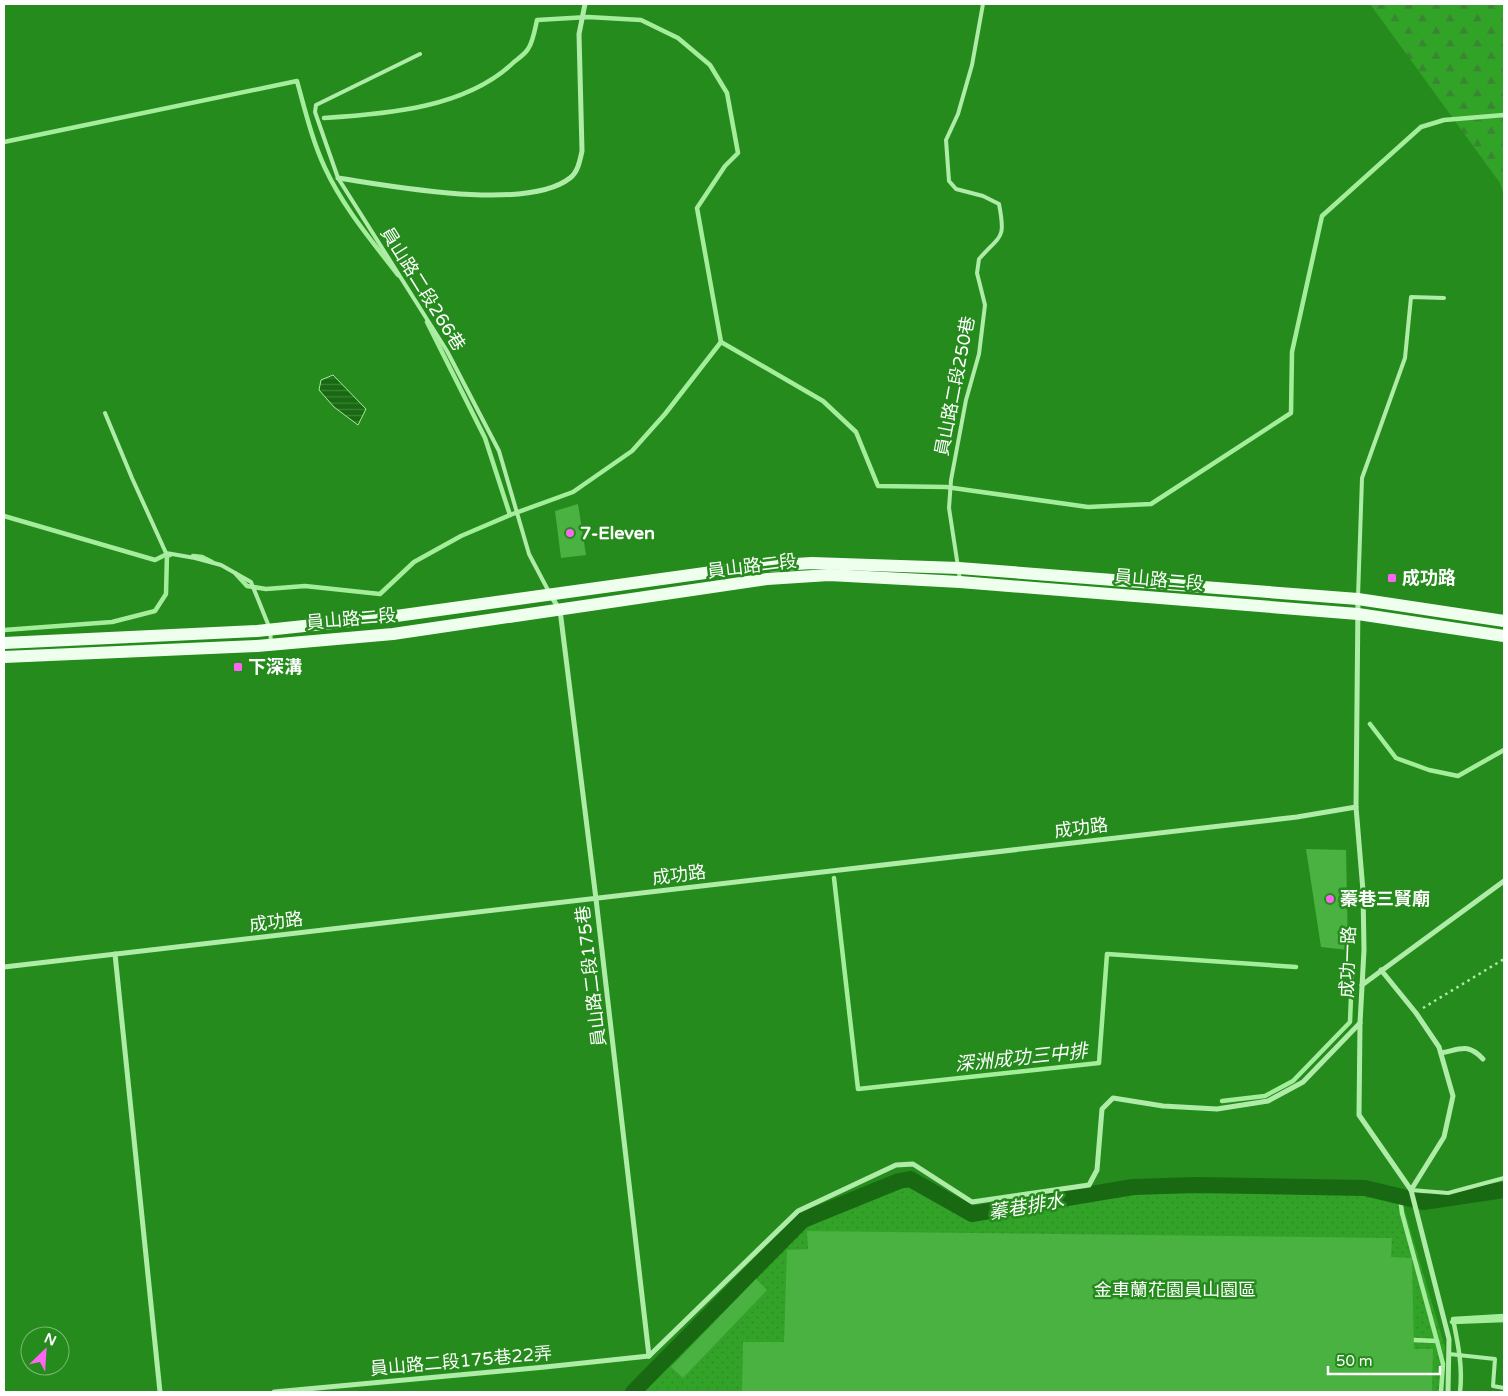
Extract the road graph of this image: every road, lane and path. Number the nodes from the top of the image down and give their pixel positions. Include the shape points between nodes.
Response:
1 (585, 4) edge
2 (983, 4) edge
3 (420, 54) dead end
4 (338, 178) junction
5 (1444, 298) dead end
6 (104, 413) dead end
7 (959, 568) junction
8 (960, 582) junction
9 (551, 595) junction
10 (1358, 599) junction
11 (560, 610) junction
12 (1358, 614) junction
13 (1504, 621) edge
14 (270, 629) junction
15 (1504, 636) edge
16 (4, 643) edge
17 (272, 644) junction
18 (4, 657) edge
19 (1356, 806) junction
20 (1504, 881) edge
21 (596, 899) junction
22 (115, 954) junction
23 (1504, 959) edge
24 (4, 967) edge
25 (1381, 970) junction
26 (1362, 985) junction
27 (1416, 1013) junction
28 (1360, 1023) junction
29 (1441, 1053) junction
30 (1483, 1059) dead end
31 (1504, 1178) edge
32 (1411, 1191) junction
33 (1449, 1354) junction
34 (649, 1356) junction
35 (1504, 1388) edge
36 (160, 1392) edge
37 (274, 1392) edge
38 (1448, 1392) edge

1 - 4 street via 579,34 582,151 572,177 553,188 508,195 459,194
2 - 7 lane, 員山路二段250巷 via 972,65 958,114 946,140 949,181 956,189 999,204 1003,225 1000,237 979,259 978,273 985,305 979,354 966,400 951,480 949,508
3 - 4 lane, 員山路二段266巷 via 316,105 315,112
4 - 9 lane, 員山路二段266巷 via 447,351 499,451 529,554
5 - 10 lane via 1411,297 1405,358 1362,478
6 - 14 lane via 166,553 221,566 251,582
7 - 8 lane, 員山路二段250巷
7 - 9 main road, 員山路二段 via 812,563 748,566
7 - 10 main road, 員山路二段
8 - 11 main road, 員山路二段 via 829,576 767,579
8 - 12 main road, 員山路二段
9 - 11 street, 員山路二段175巷
9 - 14 main road, 員山路二段
10 - 12 street, 成功一路
10 - 13 main road, 員山路二段
11 - 17 main road, 員山路二段 via 393,634
11 - 21 street, 員山路二段175巷
12 - 15 main road, 員山路二段
12 - 19 street, 成功一路
14 - 16 main road, 員山路二段
14 - 17 lane
17 - 18 main road, 員山路二段
19 - 21 street, 成功路 via 1287,818
19 - 26 street, 成功一路 via 1364,950
20 - 25 street
21 - 22 street, 成功路
21 - 34 street, 員山路二段175巷
22 - 24 street, 成功路
22 - 36 street
23 - 27 path
25 - 26 street
25 - 27 street, 成功一路
26 - 28 street, 成功一路
27 - 29 street, 成功一路
28 - 32 street, 成功一路 via 1359,1115
28 - 34 street via 1303,1082 1268,1101 1217,1109 1163,1106 1114,1098 1102,1109 1097,1170 1089,1185 972,1202 913,1164 896,1165 798,1211
29 - 30 street via 1467,1047
29 - 32 street, 成功一路 via 1453,1096 1444,1136
31 - 32 lane via 1448,1192
32 - 33 street, 成功一路 via 1449,1339
33 - 35 lane via 1495,1359 1492,1386
33 - 38 street, 成功一路
34 - 37 street, 員山路二段175巷22弄

